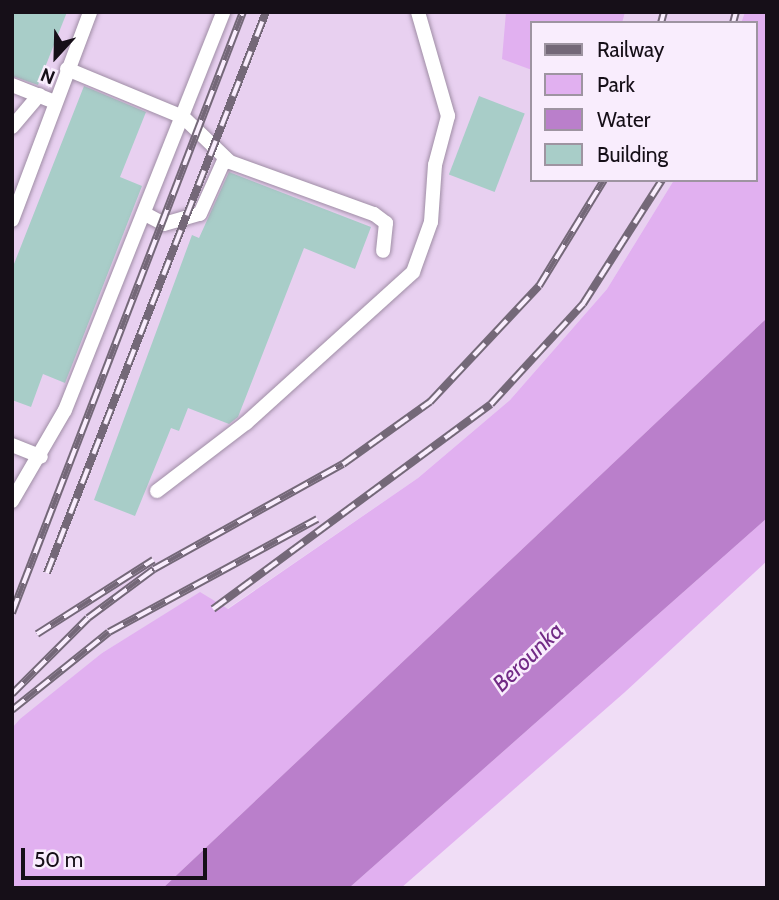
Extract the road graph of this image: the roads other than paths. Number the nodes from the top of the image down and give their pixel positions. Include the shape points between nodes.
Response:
1 (90, 12) edge
2 (223, 12) edge
3 (418, 12) edge
4 (68, 69) junction
5 (12, 85) edge
6 (39, 95) junction
7 (55, 102) junction
8 (183, 117) junction
9 (12, 127) edge
10 (225, 158) junction
11 (147, 215) junction
12 (12, 220) edge
13 (383, 251) dead end
14 (12, 445) edge
15 (41, 457) junction
16 (157, 491) dead end
17 (12, 501) edge

1 - 4 lane
2 - 8 lane
3 - 16 lane via 448,116 435,165 431,222 414,272 246,423
4 - 7 lane
4 - 8 lane
5 - 6 lane
6 - 7 lane
6 - 9 lane
7 - 12 lane
8 - 10 lane
8 - 11 lane
10 - 11 lane via 200,214 164,224
10 - 13 lane via 374,214 386,223
11 - 15 lane
14 - 15 lane
15 - 17 lane

